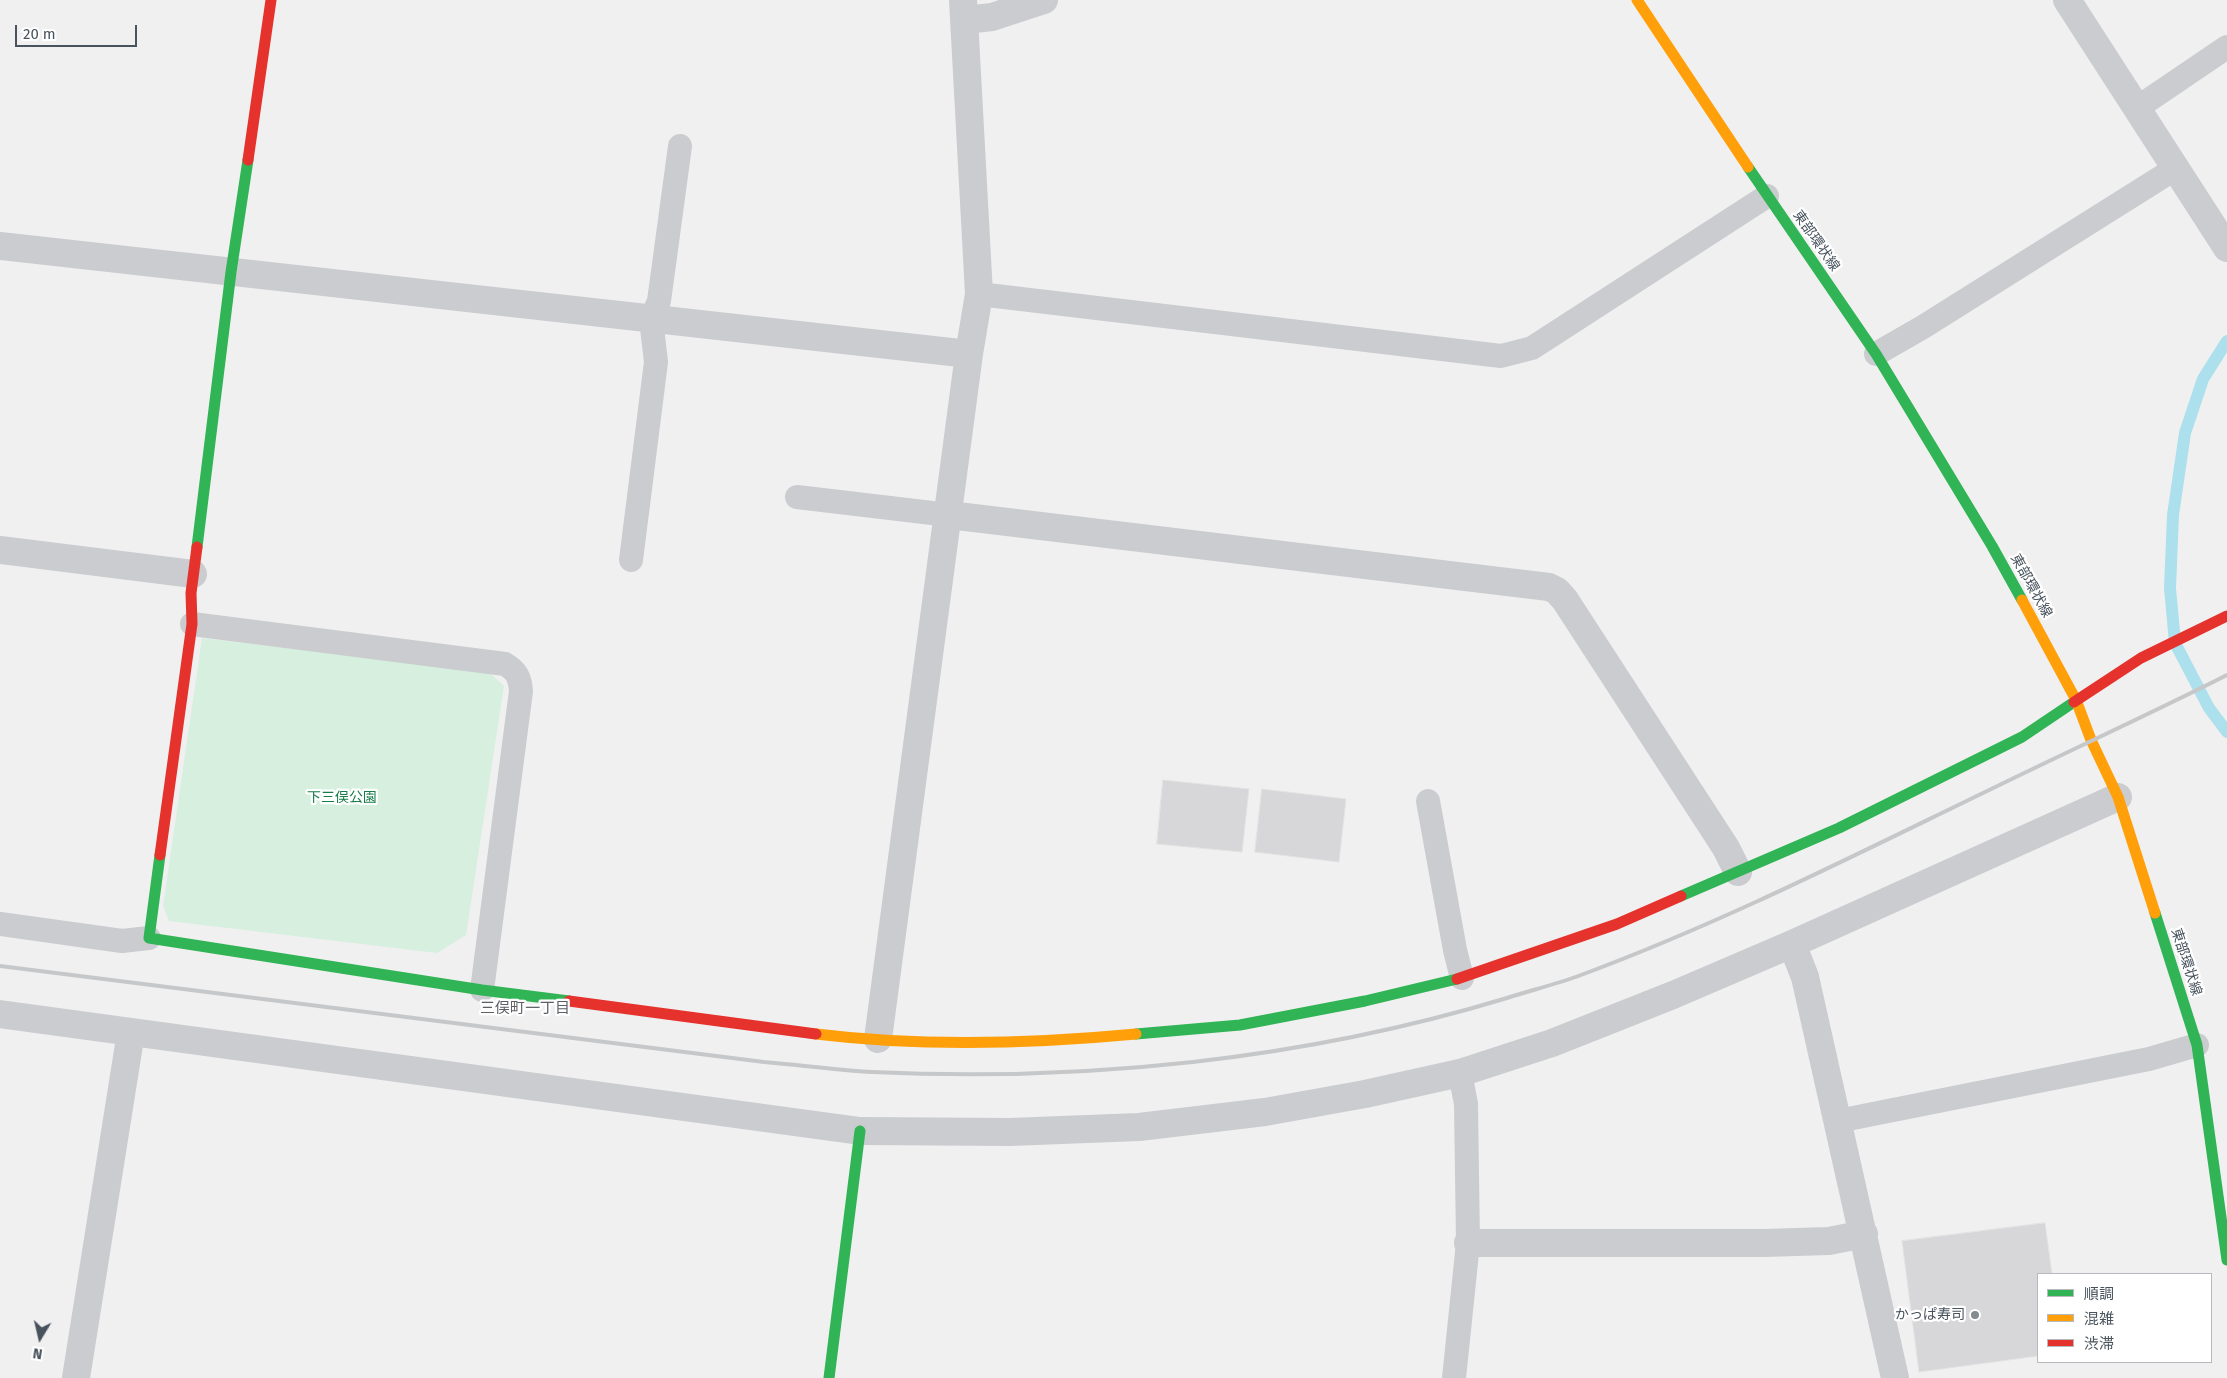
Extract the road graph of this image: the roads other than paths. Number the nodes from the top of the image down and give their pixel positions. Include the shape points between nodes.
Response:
1 (271, 0) edge
2 (1044, 0) edge
3 (1637, 0) edge
4 (2067, 0) edge
5 (964, 10) edge
6 (2227, 47) edge
7 (2137, 108) junction
8 (680, 146) dead end
9 (2176, 168) junction
10 (1766, 196) junction
11 (0, 246) edge
12 (2227, 248) edge
13 (230, 272) junction
14 (979, 294) junction
15 (651, 319) junction
16 (969, 354) junction
17 (1876, 354) junction
18 (797, 497) dead end
19 (949, 515) junction
20 (0, 550) edge
21 (631, 560) dead end
22 (193, 574) junction
23 (2227, 616) edge
24 (192, 624) junction
25 (2076, 700) junction
26 (2118, 797) junction
27 (1428, 801) dead end
28 (1738, 872) junction
29 (0, 924) edge
30 (149, 938) junction
31 (1792, 944) junction
32 (1462, 978) junction
33 (482, 990) junction
34 (0, 1014) edge
35 (131, 1032) junction
36 (878, 1038) junction
37 (2197, 1045) junction
38 (1460, 1073) junction
39 (1838, 1121) junction
40 (860, 1131) junction
41 (1864, 1234) junction
42 (1468, 1243) junction
43 (2227, 1260) edge
44 (76, 1378) edge
45 (829, 1378) edge
46 (1454, 1378) edge
47 (1895, 1378) edge

1 - 13 street
2 - 5 street via 992,17
3 - 10 street, 東部環状線
4 - 7 street
5 - 14 street
6 - 7 lane
7 - 9 street
8 - 15 lane via 660,301
9 - 12 street
9 - 17 lane
10 - 14 lane via 1532,348 1502,356
10 - 17 street, 東部環状線
11 - 13 street
13 - 15 street
13 - 22 street
14 - 16 street
15 - 16 street
15 - 21 lane via 656,362
16 - 19 street
17 - 25 street, 東部環状線 via 1992,546
18 - 19 lane
19 - 28 street via 1549,587 1565,600 1726,848
19 - 36 street
20 - 22 street
22 - 24 street
23 - 25 street via 2141,658
24 - 30 street
24 - 33 lane via 505,664 514,669 520,679 521,691
25 - 26 street, 東部環状線
25 - 28 street via 2022,737 1839,828
26 - 31 street
26 - 37 street, 東部環状線
27 - 32 lane
28 - 32 street via 1618,924
29 - 30 lane via 122,941
30 - 33 street
31 - 38 street via 1552,1043
31 - 39 street via 1805,977
32 - 36 street via 1240,1025 1004,1042 945,1043
33 - 36 street via 842,1037
34 - 35 street
35 - 40 street
35 - 44 street
37 - 39 lane via 2149,1059
37 - 43 street, 東部環状線
38 - 40 street via 1274,1110 1140,1127 1010,1132
38 - 42 lane via 1466,1104
39 - 41 street
40 - 45 street
41 - 42 street via 1829,1241
41 - 47 street
42 - 46 lane

